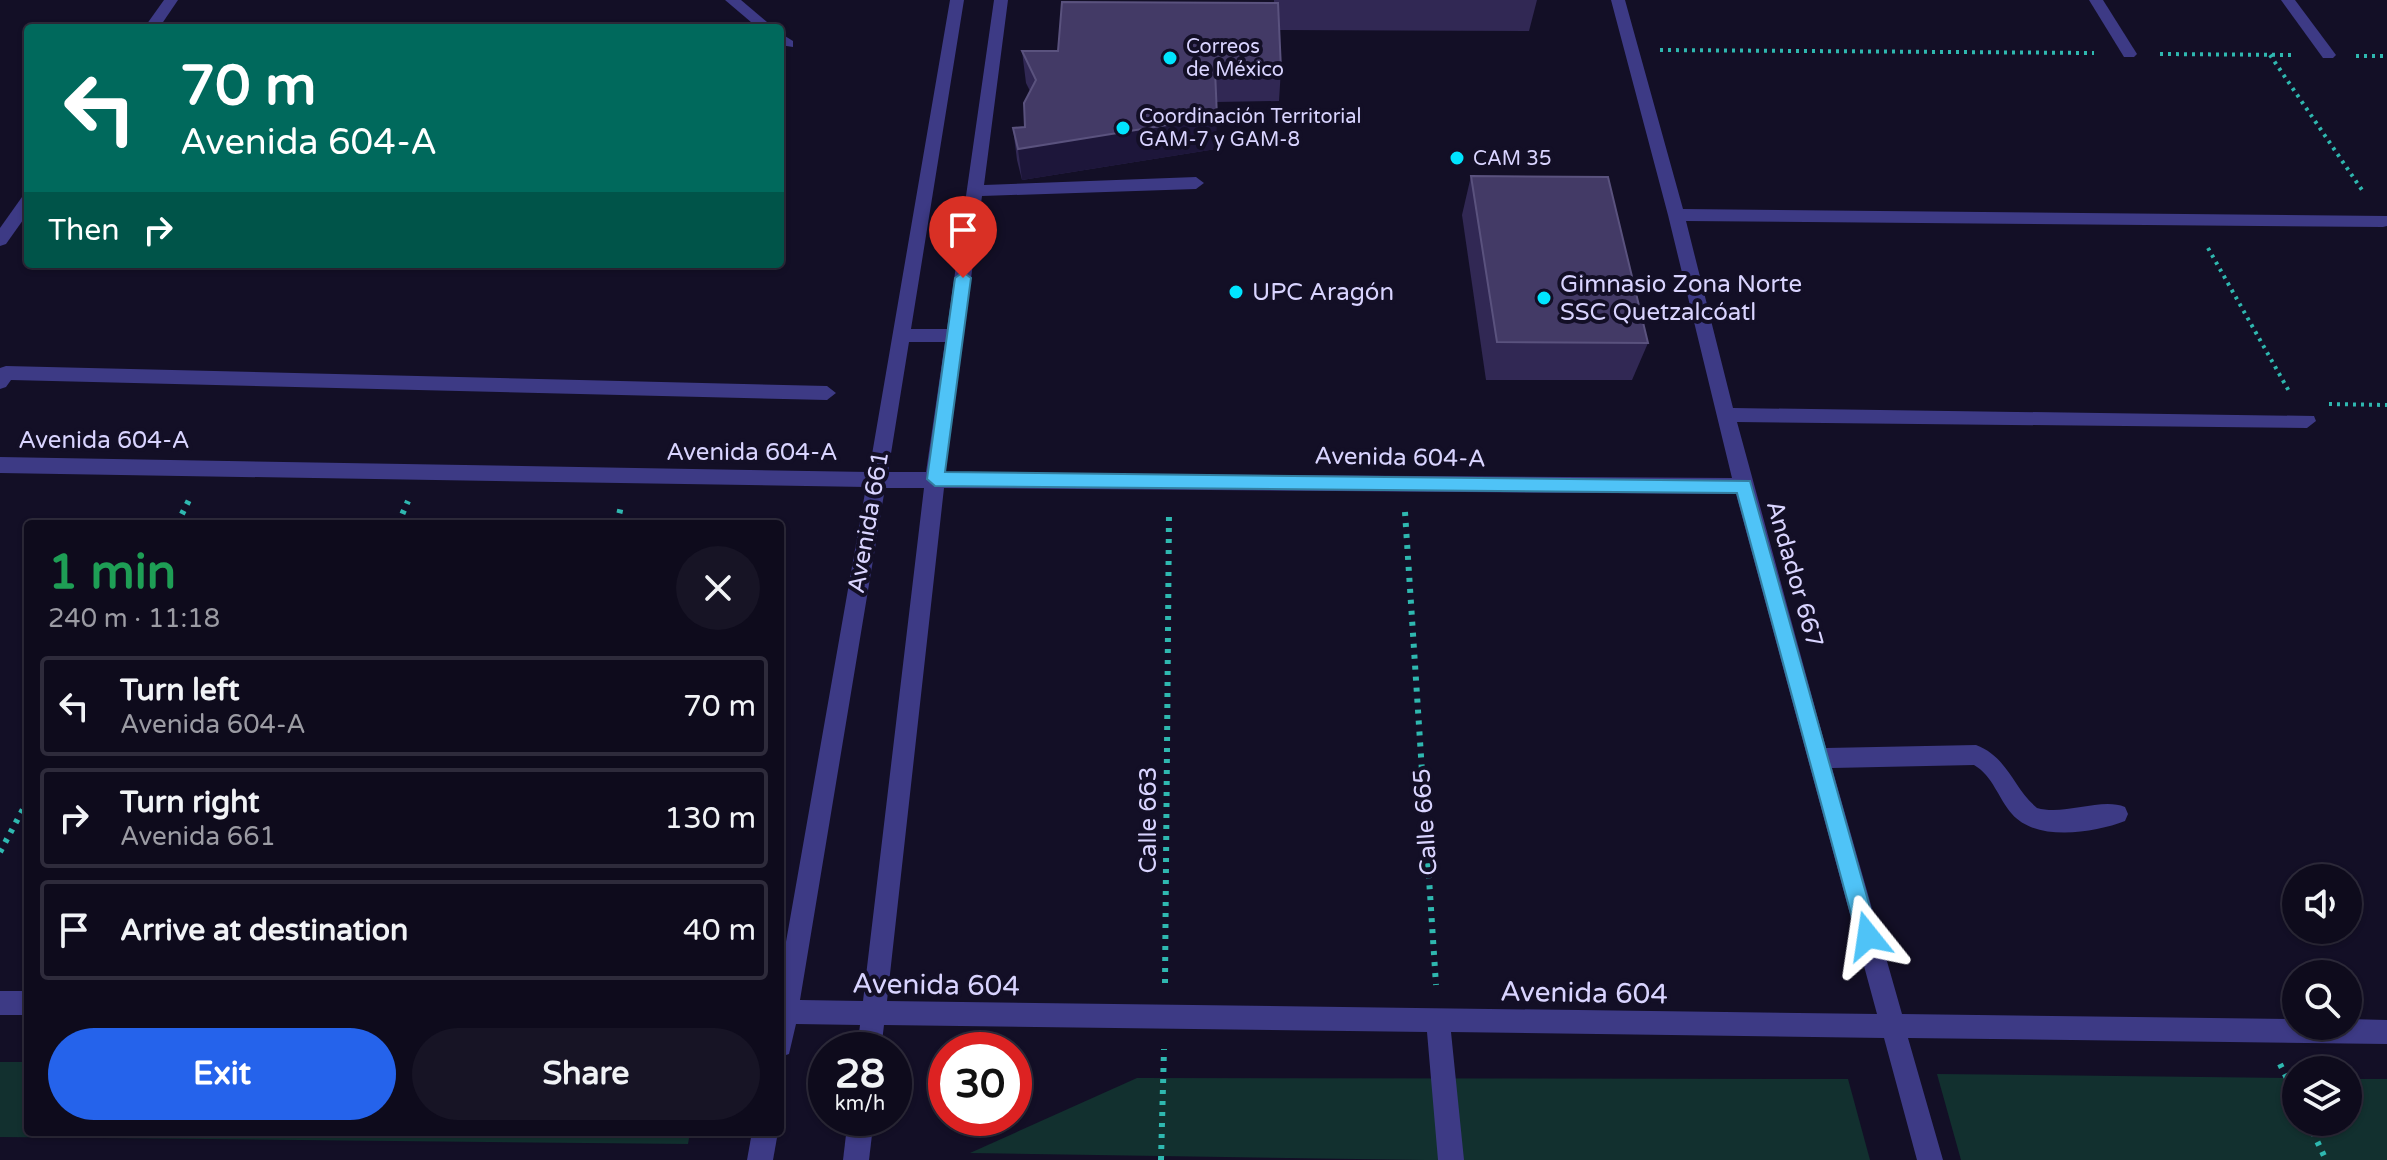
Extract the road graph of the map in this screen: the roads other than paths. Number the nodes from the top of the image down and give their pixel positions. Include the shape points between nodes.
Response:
1 (171, 0) edge
2 (732, 0) edge
3 (957, 0) edge
4 (1001, 0) edge
5 (1618, 0) edge
6 (2096, 0) edge
7 (2288, 0) edge
8 (154, 24) edge
9 (762, 24) edge
10 (2129, 54) road end
11 (2328, 55) road end
12 (1196, 183) dead end
13 (974, 191) junction
14 (24, 207) edge
15 (1676, 215) junction
16 (2383, 221) road end
17 (0, 240) edge
18 (903, 335) junction
19 (956, 336) junction
20 (0, 382) edge
21 (827, 393) dead end
22 (1726, 415) junction
23 (2307, 421) road end
24 (0, 465) edge
25 (875, 479) junction
26 (935, 479) junction
27 (1743, 486) junction
28 (1819, 758) junction
29 (2117, 814) dead end
30 (0, 1003) edge
31 (24, 1003) edge
32 (784, 1006) edge
33 (784, 1012) edge
34 (873, 1013) junction
35 (1438, 1021) junction
36 (1892, 1025) junction
37 (871, 1032) edge
38 (2387, 1032) edge
39 (764, 1136) edge
40 (859, 1136) edge
41 (760, 1160) edge
42 (856, 1160) edge
43 (1451, 1160) edge
44 (1930, 1160) edge

1 - 8 street
2 - 9 street
3 - 18 street, Avenida 661
4 - 13 street
5 - 15 street, Andador 667
6 - 10 street
7 - 11 street
12 - 13 street
13 - 19 street
14 - 17 street
15 - 16 street
15 - 22 street, Andador 667
18 - 19 street
18 - 25 street, Avenida 661
19 - 26 street
20 - 21 street via 6,373
22 - 23 street
22 - 27 street, Andador 667
24 - 25 street, Avenida 604-A
25 - 26 street, Avenida 604-A
25 - 32 street, Avenida 661
26 - 27 street, Avenida 604-A
26 - 34 street
27 - 28 street, Andador 667
28 - 29 street via 1976,755 1996,767 2030,817 2044,821
28 - 36 street, Andador 667
30 - 31 street
33 - 34 street, Avenida 604
34 - 35 street, Avenida 604
34 - 37 street
35 - 36 street, Avenida 604
35 - 43 street
36 - 38 street, Avenida 604
36 - 44 street, Andador 667
39 - 41 street
40 - 42 street

